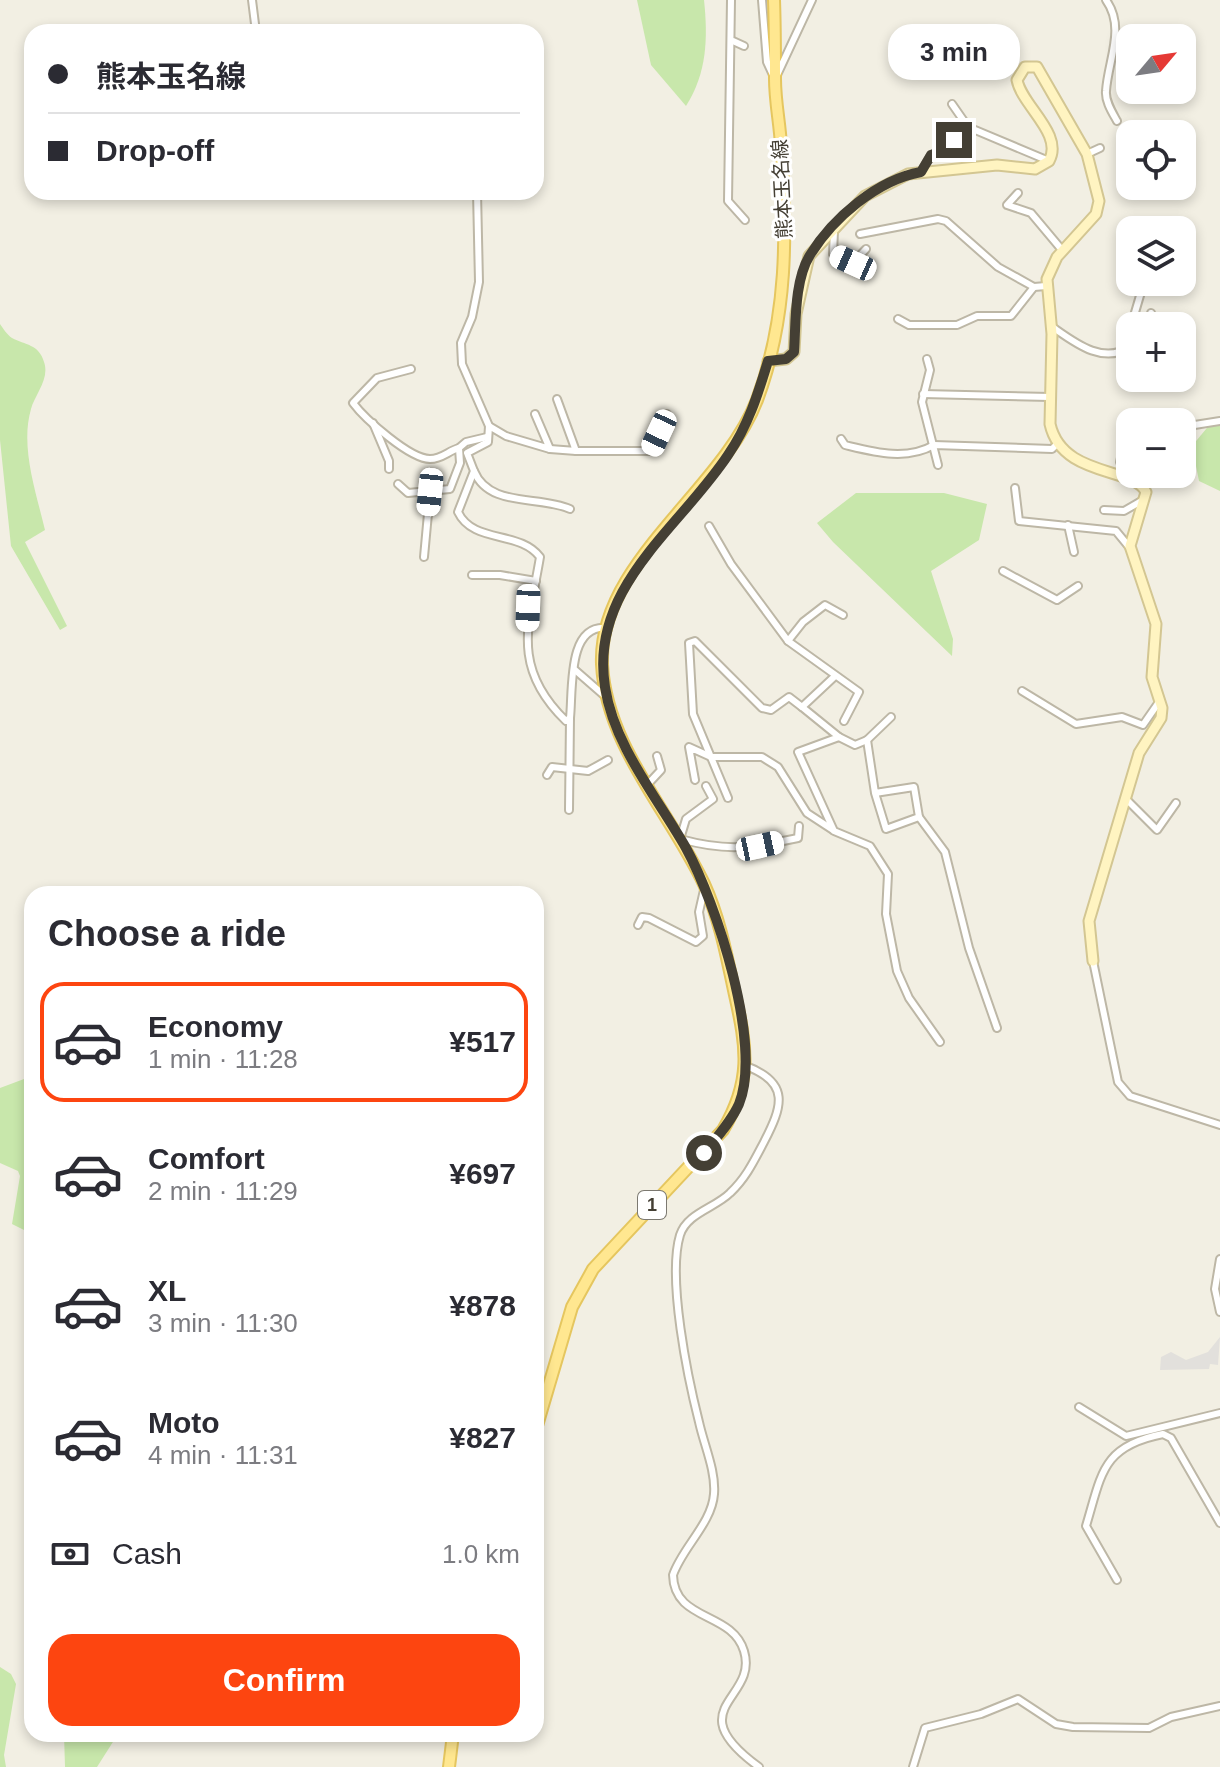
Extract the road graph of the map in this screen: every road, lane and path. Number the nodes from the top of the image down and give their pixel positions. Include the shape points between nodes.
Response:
1 (252, 0) edge
2 (731, 0) edge
3 (762, 0) edge
4 (774, 0) edge
5 (812, 0) edge
6 (1106, 0) edge
7 (255, 24) edge
8 (733, 41) junction
9 (744, 46) dead end
10 (775, 78) junction
11 (952, 104) dead end
12 (1117, 120) edge
13 (968, 127) junction
14 (1100, 148) dead end
15 (1087, 154) junction
16 (1049, 161) junction
17 (921, 172) junction
18 (1018, 193) dead end
19 (477, 200) edge
20 (745, 220) dead end
21 (834, 228) junction
22 (860, 234) dead end
23 (866, 249) dead end
24 (1062, 250) junction
25 (1046, 286) junction
26 (1034, 287) junction
27 (898, 319) dead end
28 (1051, 326) junction
29 (1116, 352) edge
30 (927, 359) dead end
31 (768, 361) junction
32 (411, 369) dead end
33 (923, 394) junction
34 (1050, 397) junction
35 (557, 399) dead end
36 (535, 414) dead end
37 (667, 414) dead end
38 (1220, 421) edge
39 (373, 423) junction
40 (1196, 425) edge
41 (489, 426) junction
42 (487, 437) junction
43 (841, 439) dead end
44 (1057, 444) junction
45 (934, 445) junction
46 (459, 448) junction
47 (550, 449) junction
48 (576, 451) junction
49 (938, 465) dead end
50 (389, 469) dead end
51 (474, 471) junction
52 (1116, 477) edge
53 (398, 484) dead end
54 (1015, 488) dead end
55 (1144, 488) edge
56 (430, 492) junction
57 (1146, 498) junction
58 (570, 509) dead end
59 (1104, 510) dead end
60 (1068, 525) junction
61 (709, 526) dead end
62 (1130, 548) junction
63 (1074, 552) dead end
64 (424, 557) dead end
65 (1003, 571) dead end
66 (472, 575) dead end
67 (536, 581) junction
68 (1078, 586) dead end
69 (843, 615) dead end
70 (607, 628) junction
71 (788, 641) junction
72 (575, 670) junction
73 (834, 677) junction
74 (1022, 691) dead end
75 (607, 698) junction
76 (1161, 700) junction
77 (802, 707) junction
78 (891, 717) dead end
79 (570, 718) junction
80 (844, 721) dead end
81 (839, 737) junction
82 (867, 740) junction
83 (657, 756) dead end
84 (711, 757) junction
85 (608, 760) dead end
86 (571, 770) junction
87 (547, 775) dead end
88 (695, 780) dead end
89 (648, 784) junction
90 (706, 786) dead end
91 (875, 793) junction
92 (728, 798) dead end
93 (1125, 798) junction
94 (1176, 803) dead end
95 (569, 810) dead end
96 (919, 817) junction
97 (799, 826) dead end
98 (834, 831) junction
99 (680, 839) junction
100 (705, 886) junction
101 (638, 925) dead end
102 (1093, 961) joint
103 (997, 1028) dead end
104 (940, 1042) dead end
105 (746, 1066) junction
106 (1220, 1125) edge
107 (1220, 1259) edge
108 (1220, 1312) edge
109 (544, 1400) edge
110 (1079, 1407) dead end
111 (1220, 1413) edge
112 (1220, 1504) edge
113 (1213, 1511) junction
114 (1220, 1523) edge
115 (1117, 1580) dead end
116 (1220, 1706) edge
117 (452, 1742) edge
118 (449, 1767) edge
119 (759, 1767) edge
120 (913, 1767) edge

1 - 7 street
2 - 8 street
3 - 10 street via 767,62
4 - 10 main road, 熊本玉名線 / 1
5 - 10 street
6 - 12 street via 1115,12 1116,26 1105,92
8 - 9 street
8 - 20 street via 728,201
10 - 31 main road, 熊本玉名線 / 1 via 785,279
11 - 13 street
13 - 16 street
13 - 17 street via 946,150 931,155
14 - 15 street
15 - 16 street via 1043,73 1033,65 1020,72 1018,87 1049,137
15 - 24 street via 1099,201 1096,214
16 - 17 street via 1035,169 997,165
17 - 21 street via 865,196
18 - 24 street via 1007,205 1031,213
19 - 41 street via 479,282 461,343 462,364
21 - 23 street via 833,254 853,263
21 - 31 street via 809,256 794,352
22 - 26 street via 946,221 998,267
24 - 25 street via 1050,267
25 - 26 street
25 - 28 street
26 - 27 street via 1011,316 977,316 957,325 909,325
28 - 29 street via 1082,348
28 - 34 street
30 - 33 street via 930,370
31 - 70 main road, 熊本玉名線 / 1 via 757,398 728,456 631,576
32 - 39 street via 377,378 353,403
33 - 34 street
33 - 45 street
34 - 44 street
35 - 48 street
36 - 47 street
37 - 48 street via 650,451
38 - 40 street
39 - 46 street via 408,455 441,458
39 - 50 street
41 - 42 street
41 - 47 street
42 - 46 street
42 - 51 street via 488,442 467,453
43 - 45 street via 845,445 889,456
44 - 45 street via 1052,449
44 - 52 street
45 - 49 street
46 - 56 street via 460,463 450,489
47 - 48 street
51 - 58 street via 496,495 551,500
51 - 67 street via 457,506 461,519 469,528 534,549 540,557
53 - 56 street via 408,493
54 - 60 street via 1019,521
55 - 57 street
56 - 64 street
57 - 59 street via 1124,511
57 - 62 street
60 - 62 street via 1116,531
60 - 63 street
61 - 71 street
62 - 76 street via 1156,624 1152,677
65 - 68 street via 1057,600
66 - 67 street
67 - 79 street via 528,608 531,665 549,704 566,721
69 - 71 street via 825,605
70 - 72 street via 585,631
70 - 75 main road, 熊本玉名線 / 1 via 602,664
71 - 73 street
72 - 75 street
72 - 79 street
73 - 77 street
73 - 80 street via 859,692
74 - 76 street via 1076,724 1122,717 1143,725
75 - 89 main road, 熊本玉名線 / 1 via 618,731
76 - 93 street via 1161,718 1139,753
77 - 81 street
77 - 84 street via 789,697 771,710 762,708 695,641 689,643 693,714
78 - 82 street
79 - 86 street
81 - 82 street via 855,745
81 - 98 street via 798,752
82 - 91 street
83 - 89 street via 661,770
84 - 88 street via 689,747
84 - 92 street
84 - 98 street via 762,757 778,767 807,813
85 - 86 street via 588,771
86 - 87 street via 552,767
86 - 95 street
89 - 99 main road, 熊本玉名線 / 1
90 - 99 street via 713,799 686,819
91 - 96 street via 914,787
91 - 96 street via 886,829
93 - 94 street via 1157,830
93 - 102 street via 1089,921
96 - 103 street via 945,852 969,948
97 - 99 street via 798,838 729,850
98 - 104 street via 870,846 888,874 886,914 897,971
99 - 100 main road, 熊本玉名線 / 1
100 - 101 street via 699,912 703,936 696,942 649,918 642,917
100 - 105 main road, 熊本玉名線 / 1 via 744,1033
102 - 106 street via 1123,1089 1130,1096
105 - 109 main road, 熊本玉名線 / 1 via 739,1104 723,1130 593,1269 572,1307
105 - 119 street via 777,1087 776,1121 734,1190 695,1216 680,1235 682,1348 714,1483 710,1508 678,1559 673,1584 684,1605 728,1628 743,1649 746,1661 722,1721 731,1747
107 - 108 street via 1215,1289
110 - 111 street via 1126,1436
112 - 113 street
113 - 114 street
113 - 115 street via 1167,1436 1128,1443 1102,1473 1086,1526
116 - 120 street via 1149,1728 1073,1727 1056,1724 1018,1699 925,1728
117 - 118 main road

